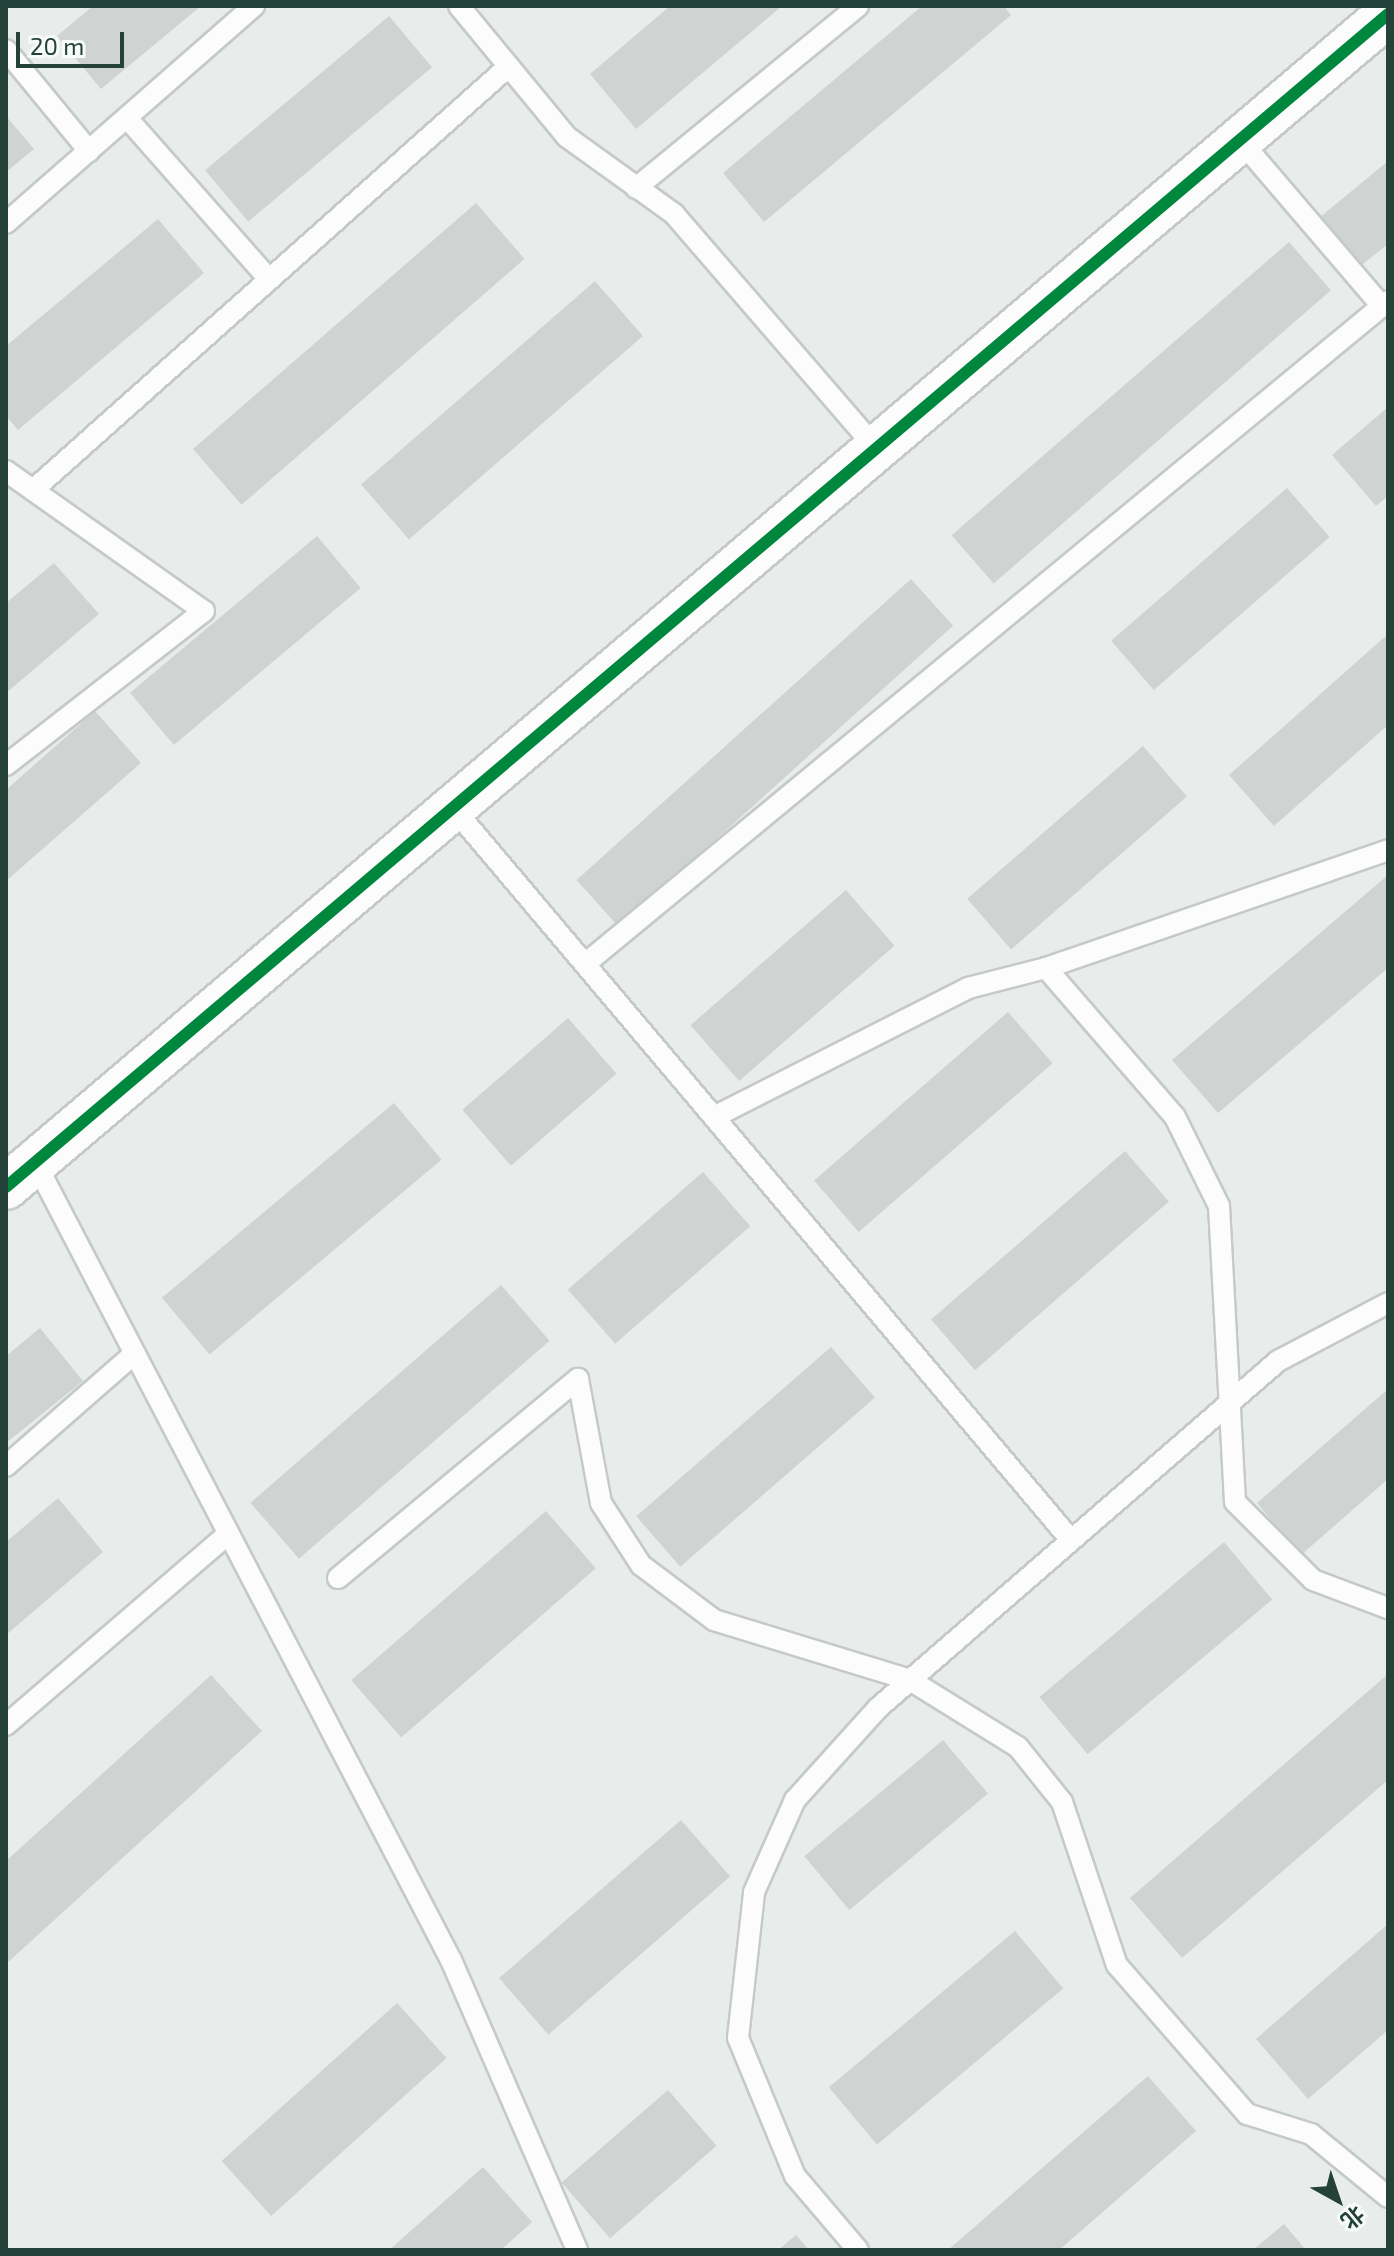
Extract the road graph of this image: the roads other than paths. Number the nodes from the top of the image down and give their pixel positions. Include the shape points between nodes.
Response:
1 (254, 6) edge
2 (459, 6) edge
3 (858, 6) edge
4 (1388, 14) edge
5 (6, 50) edge
6 (509, 66) junction
7 (127, 118) junction
8 (1240, 140) junction
9 (89, 151) junction
10 (636, 188) junction
11 (6, 223) edge
12 (269, 279) junction
13 (1385, 304) edge
14 (876, 448) junction
15 (6, 471) edge
16 (33, 490) junction
17 (6, 765) edge
18 (453, 808) junction
19 (1388, 850) edge
20 (585, 964) junction
21 (1046, 968) junction
22 (714, 1117) junction
23 (21, 1175) edge
24 (1388, 1303) edge
25 (133, 1355) junction
26 (1229, 1403) junction
27 (6, 1466) edge
28 (226, 1536) junction
29 (1071, 1540) junction
30 (338, 1578) dead end
31 (1388, 1608) edge
32 (910, 1680) junction
33 (6, 1725) edge
34 (1388, 2197) edge
35 (577, 2250) edge
36 (858, 2250) edge

1 - 7 lane
2 - 6 lane
3 - 10 lane
4 - 8 street
5 - 9 lane
6 - 10 lane via 567,137
6 - 12 lane
7 - 9 lane
7 - 12 lane
8 - 13 lane
8 - 14 street
9 - 11 lane
10 - 14 lane via 674,214
12 - 16 lane
13 - 20 lane
14 - 18 street
15 - 16 lane
16 - 17 lane via 204,611
18 - 20 lane
18 - 23 street
19 - 21 lane
20 - 22 lane
21 - 22 lane via 968,988
21 - 26 lane via 1175,1117 1219,1206
22 - 29 lane
23 - 25 lane
24 - 26 lane via 1278,1361
25 - 27 lane
25 - 28 lane
26 - 29 lane
26 - 31 lane via 1235,1502 1313,1580
28 - 33 lane
28 - 35 lane via 451,1960
29 - 32 lane
30 - 32 lane via 578,1379 601,1503 641,1565 714,1620
32 - 34 lane via 1018,1747 1062,1802 1117,1965 1247,2114 1311,2134
32 - 36 lane via 795,1800 754,1892 738,2038 795,2176

